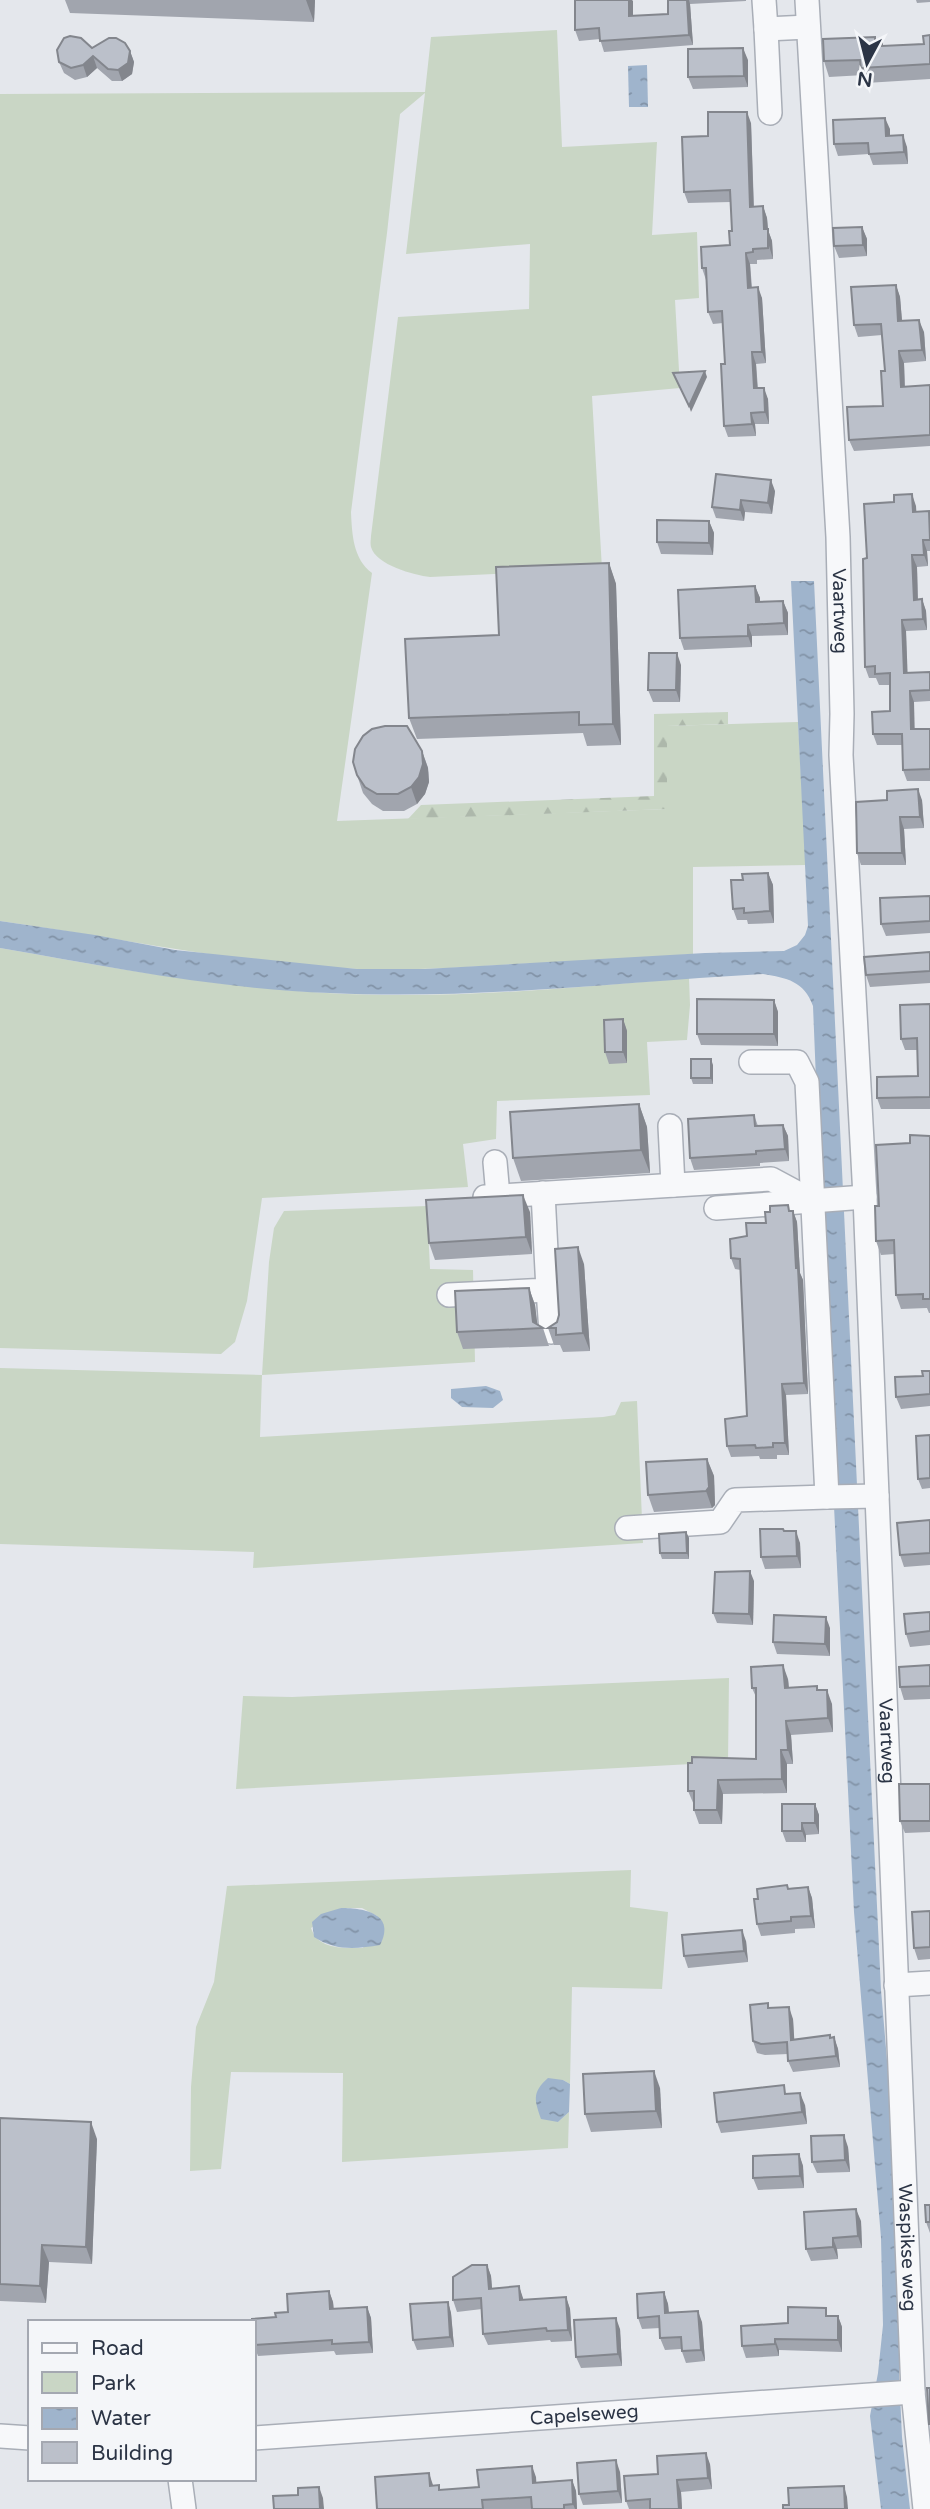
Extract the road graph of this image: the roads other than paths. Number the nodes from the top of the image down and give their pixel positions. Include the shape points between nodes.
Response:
1 (764, 0) edge
2 (807, 0) edge
3 (808, 27) junction
4 (766, 29) junction
5 (770, 113) dead end
6 (751, 1062) dead end
7 (670, 1126) dead end
8 (495, 1162) dead end
9 (673, 1185) junction
10 (543, 1193) junction
11 (498, 1196) junction
12 (459, 1198) edge
13 (837, 1199) junction
14 (716, 1208) dead end
15 (548, 1290) junction
16 (449, 1295) dead end
17 (551, 1332) edge
18 (867, 1496) junction
19 (831, 1497) junction
20 (627, 1528) dead end
21 (930, 1983) edge
22 (896, 1985) junction
23 (913, 2392) junction
24 (0, 2436) edge
25 (28, 2438) edge
26 (256, 2438) edge
27 (180, 2481) edge
28 (184, 2509) edge
29 (925, 2509) edge

1 - 4 street
2 - 3 street, Vaartweg
3 - 4 street
3 - 13 street, Vaartweg via 838,537 842,714
4 - 5 street
6 - 13 street, Vaartweg via 797,1062 807,1082
7 - 9 street
8 - 11 street
9 - 10 street
9 - 13 street via 771,1179
10 - 11 street
10 - 15 street
11 - 12 street
13 - 14 street
13 - 18 street, Vaartweg
13 - 19 street, Vaartweg
15 - 16 street
15 - 17 street
18 - 19 street
18 - 22 street, Vaartweg
19 - 20 street via 735,1500 720,1522
21 - 22 street
22 - 23 street, Waspikse weg
23 - 26 street, Capelseweg
23 - 29 street, Waspikse weg
24 - 25 street
27 - 28 street

